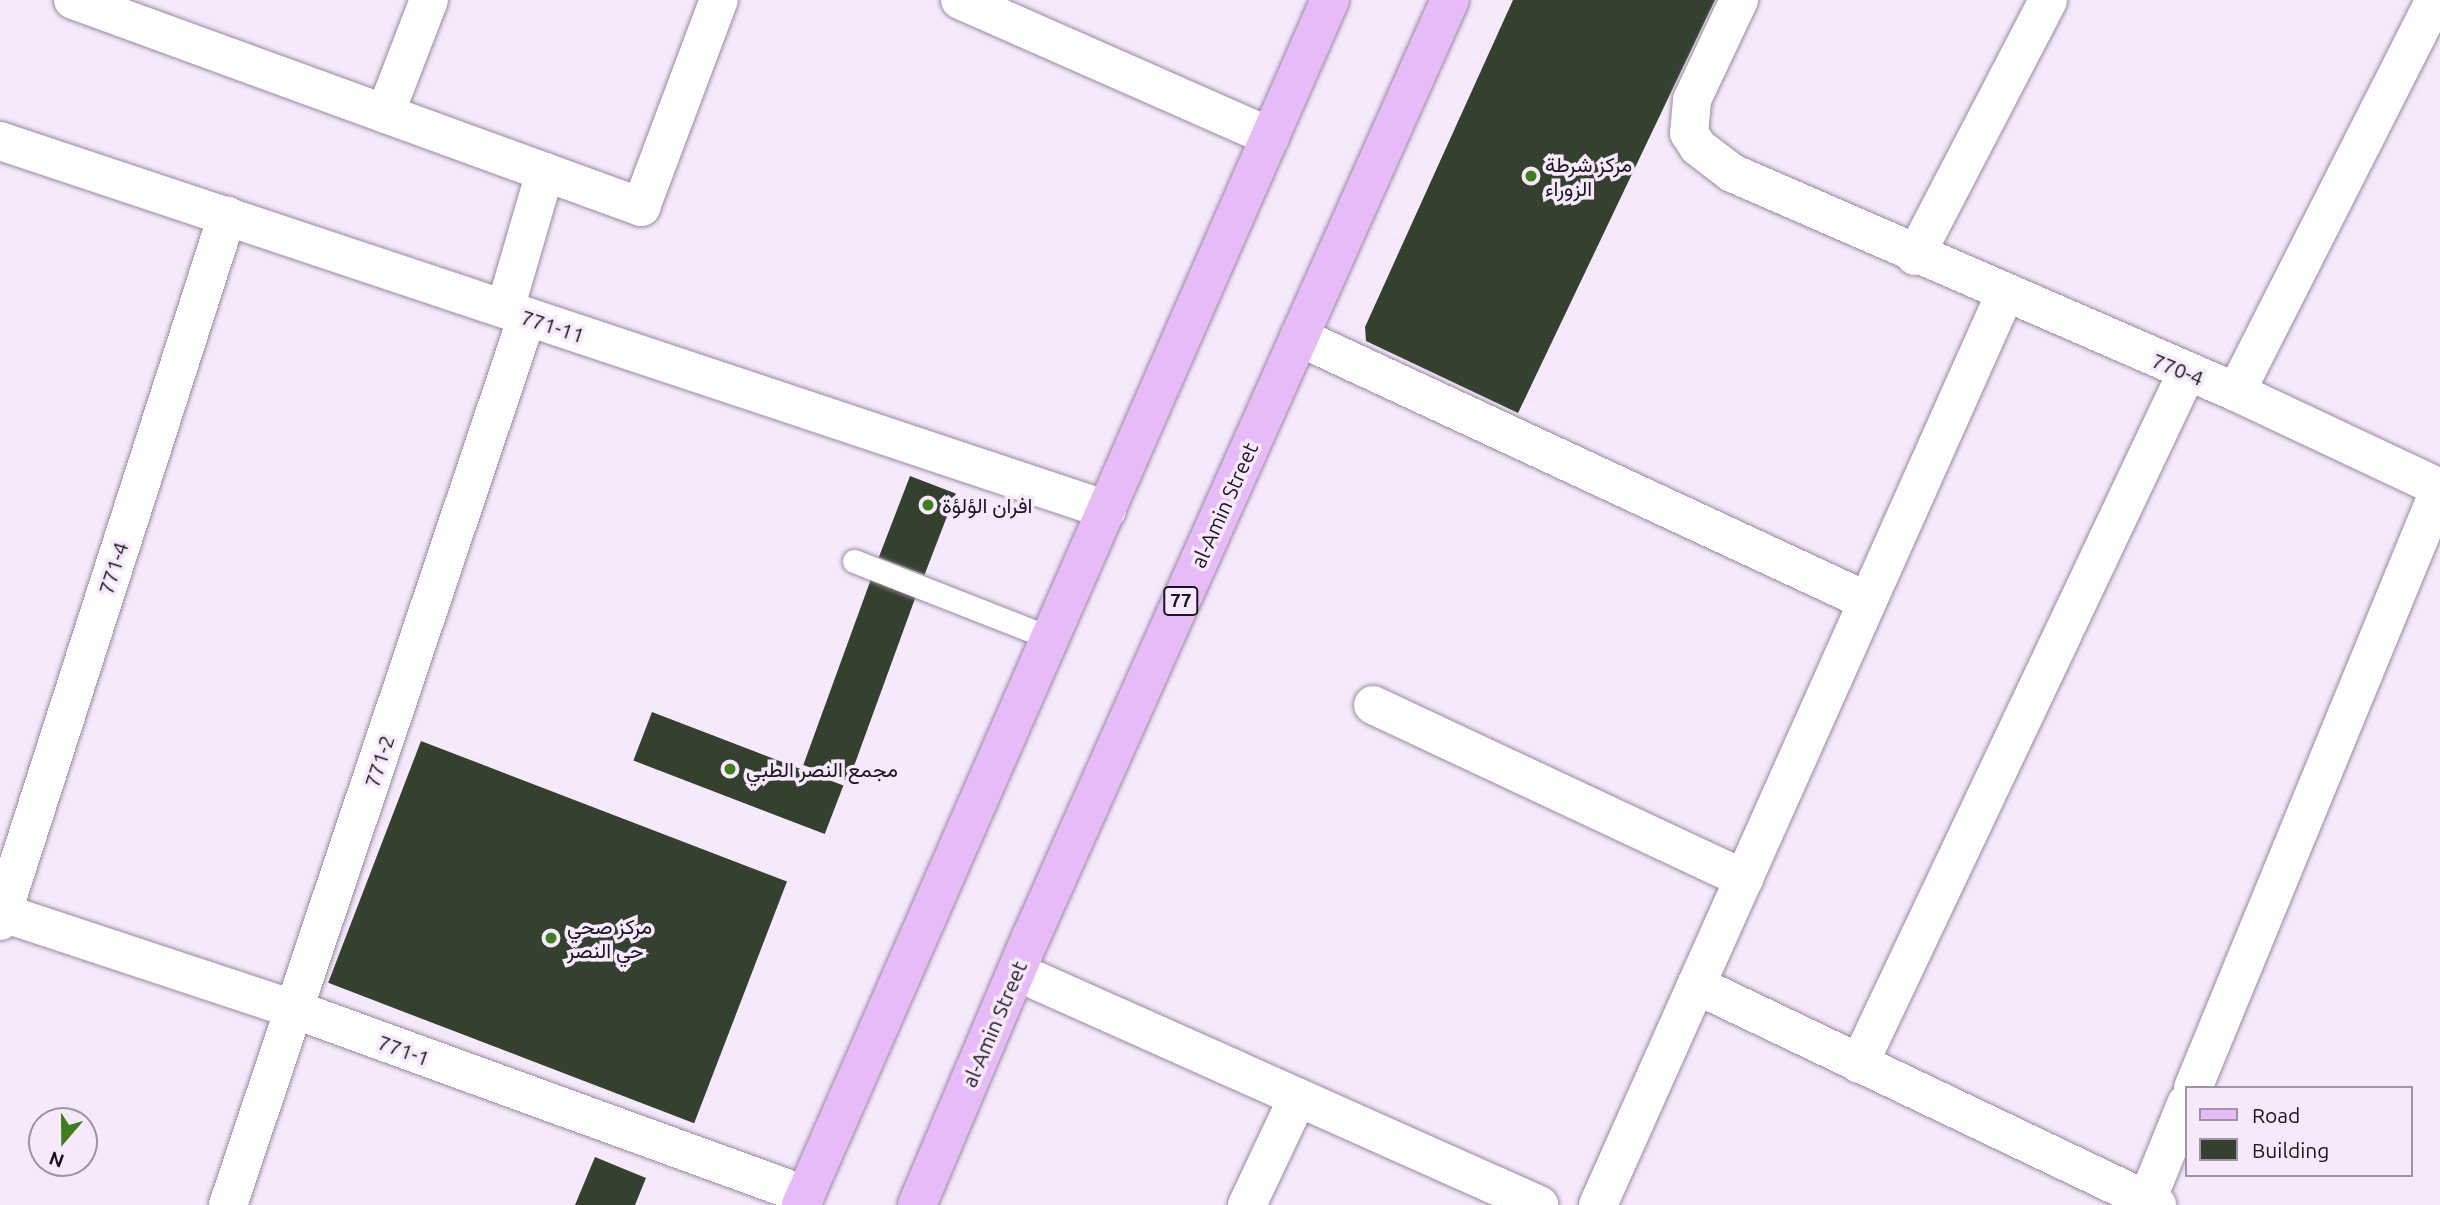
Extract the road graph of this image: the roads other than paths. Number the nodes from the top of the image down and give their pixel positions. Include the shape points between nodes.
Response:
1 (73, 0) edge
2 (429, 0) edge
3 (719, 0) edge
4 (960, 0) edge
5 (1329, 0) edge
6 (1450, 0) edge
7 (1739, 0) edge
8 (2048, 0) edge
9 (2435, 0) edge
10 (385, 114) junction
11 (1270, 136) junction
12 (0, 141) edge
13 (545, 172) junction
14 (227, 216) junction
15 (1914, 256) junction
16 (2005, 294) junction
17 (516, 313) junction
18 (1299, 337) junction
19 (2186, 374) junction
20 (2236, 392) junction
21 (2440, 488) edge
22 (1107, 510) junction
23 (854, 561) dead end
24 (1867, 601) junction
25 (1050, 638) junction
26 (1373, 705) dead end
27 (1744, 879) junction
28 (1, 915) edge
29 (1017, 972) junction
30 (1696, 985) junction
31 (296, 1010) junction
32 (1859, 1064) junction
33 (2194, 1086) edge
34 (1298, 1097) junction
35 (2184, 1110) edge
36 (803, 1200) edge
37 (2152, 1203) edge
38 (228, 1205) edge
39 (917, 1205) edge
40 (1247, 1205) edge
41 (1539, 1205) edge
42 (1598, 1205) edge

1 - 10 street
2 - 10 street
3 - 13 street via 640,207
4 - 11 street
5 - 11 main road
6 - 18 main road, al-Amin Street / 77
7 - 15 street, 770-4 via 1692,100 1689,133 1698,147 1732,173
8 - 15 street
9 - 20 street
10 - 13 street
11 - 22 main road
12 - 14 street, 771-11
13 - 17 street, 771-2
14 - 17 street, 771-11
14 - 28 street, 771-4
15 - 16 street, 770-4
16 - 19 street, 770-4
16 - 24 street
17 - 22 street, 771-11
17 - 31 street, 771-2
18 - 24 street
18 - 29 main road, al-Amin Street / 77
19 - 20 street, 770-4
19 - 32 street
20 - 21 street, 770-4
21 - 33 street
22 - 25 main road
23 - 25 lane
24 - 27 street
25 - 36 main road
26 - 27 street
27 - 30 street
28 - 31 street, 771-1
29 - 34 street
29 - 39 main road, al-Amin Street / 77
30 - 32 street
30 - 42 street
31 - 36 street, 771-1
31 - 38 street, 771-2
32 - 37 street
34 - 40 street
34 - 41 street
35 - 37 street

